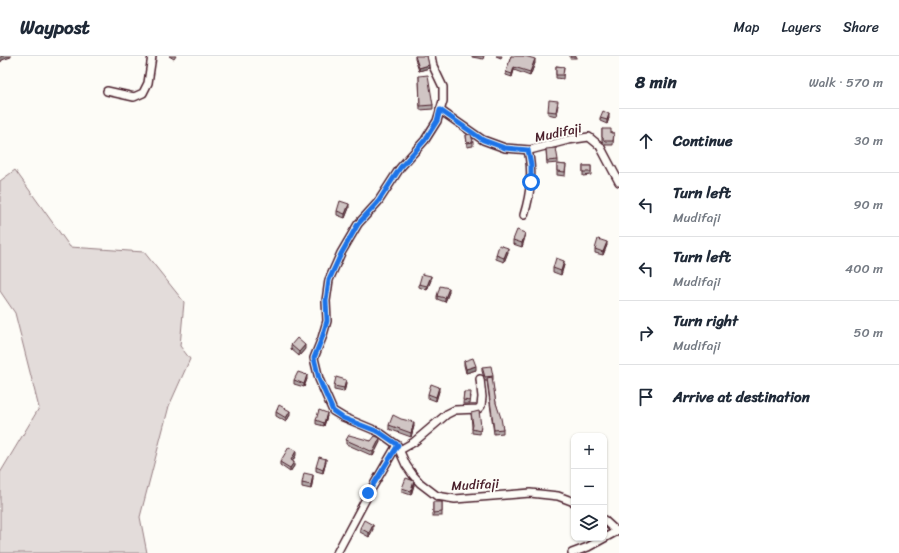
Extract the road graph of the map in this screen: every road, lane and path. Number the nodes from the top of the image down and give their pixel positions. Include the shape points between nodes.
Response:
1 (152, 56) edge
2 (431, 56) edge
3 (107, 91) dead end
4 (440, 110) junction
5 (528, 150) junction
6 (619, 182) edge
7 (524, 214) dead end
8 (480, 379) dead end
9 (399, 448) junction
10 (571, 501) edge
11 (607, 522) edge
12 (618, 530) edge
13 (337, 553) edge
14 (572, 553) edge

1 - 3 street via 148,83 143,93 134,97
2 - 4 street via 443,87
4 - 5 street, Mudifaji via 483,140 505,148
4 - 9 street via 437,121 425,140 400,168 378,202 358,224 341,254 329,280 327,321 314,358 319,379 333,411 343,418 379,432
5 - 6 street, Mudifaji via 590,137 600,146
5 - 7 street via 531,182
8 - 9 street via 482,397 478,409 455,410 414,442
9 - 10 street, Mudifaji via 413,475 437,496 455,499 530,493 558,496
9 - 13 street via 368,493
11 - 12 street
12 - 14 street

